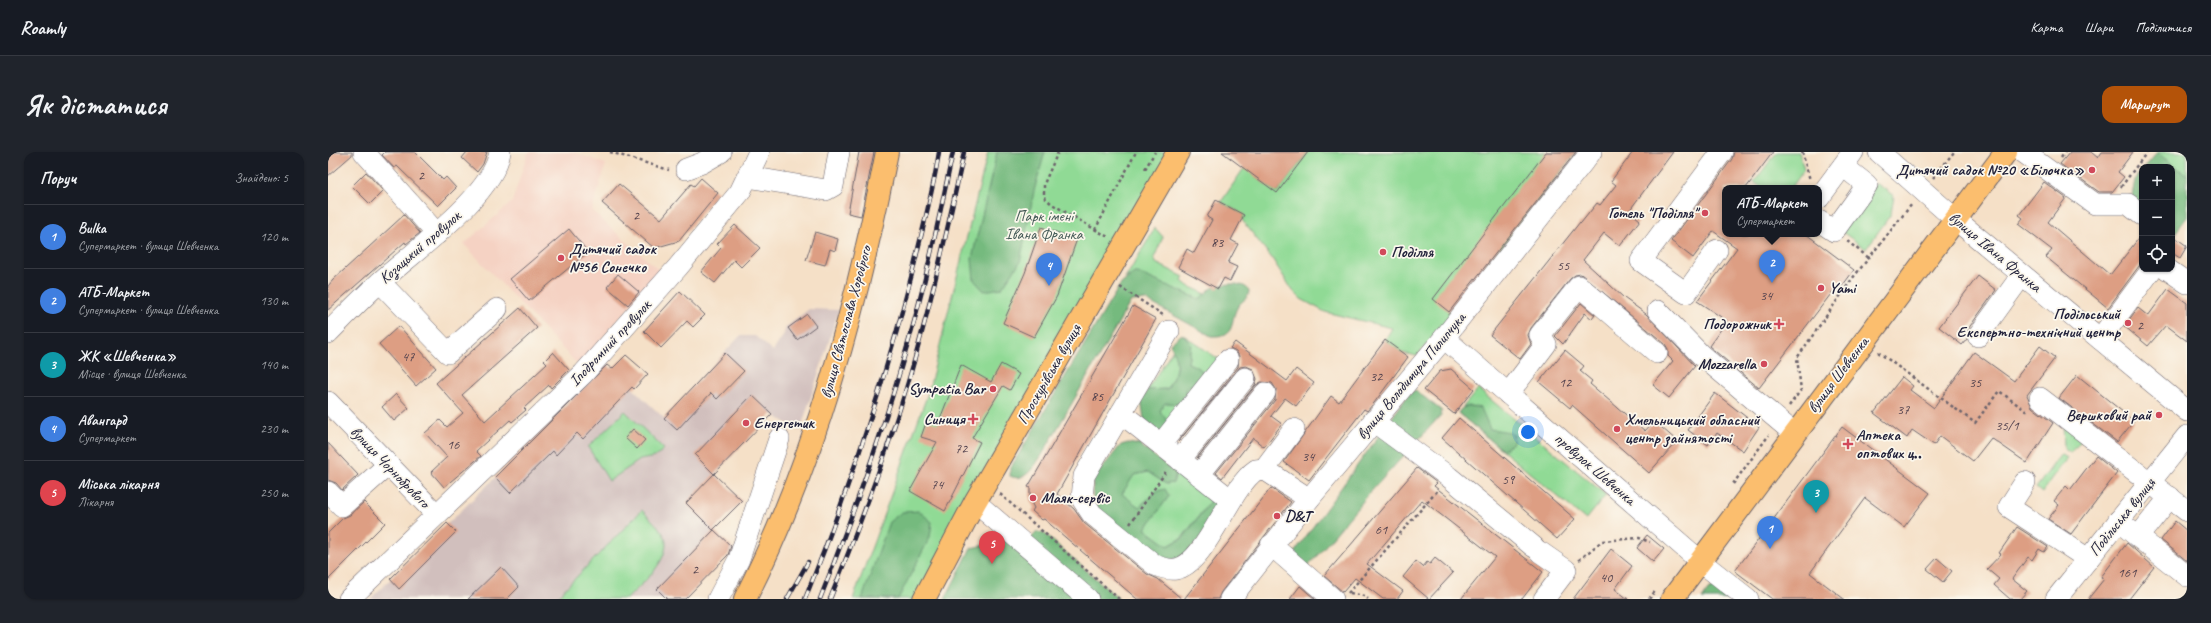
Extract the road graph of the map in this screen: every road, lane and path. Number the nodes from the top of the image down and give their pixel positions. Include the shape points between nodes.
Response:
1 (364, 152) edge
2 (500, 152) edge
3 (610, 152) edge
4 (721, 152) edge
5 (759, 152) edge
6 (839, 152) edge
7 (887, 152) edge
8 (1058, 152) edge
9 (1136, 152) edge
10 (1178, 152) edge
11 (1590, 152) edge
12 (1722, 152) edge
13 (1802, 152) edge
14 (1878, 152) edge
15 (1954, 152) edge
16 (2006, 152) edge
17 (2023, 152) edge
18 (2147, 152) edge
19 (1848, 159) edge
20 (686, 169) joint
21 (748, 177) junction
22 (1932, 179) dead end
23 (1810, 185) edge
24 (1822, 194) edge
25 (1914, 202) dead end
26 (2108, 204) junction
27 (2139, 213) edge
28 (1955, 219) junction
29 (1826, 226) edge
30 (1095, 230) junction
31 (437, 234) junction
32 (1108, 237) dead end
33 (1717, 250) dead end
34 (1869, 258) junction
35 (2150, 272) edge
36 (2171, 272) edge
37 (2022, 275) junction
38 (380, 282) junction
39 (2187, 283) edge
40 (1118, 285) dead end
41 (497, 309) dead end
42 (1658, 311) dead end
43 (1169, 331) joint
44 (328, 333) edge
45 (1978, 336) dead end
46 (1444, 338) junction
47 (2100, 339) junction
48 (1876, 351) dead end
49 (1657, 353) dead end
50 (1228, 360) dead end
51 (1245, 378) dead end
52 (1265, 393) dead end
53 (1508, 394) junction
54 (328, 402) edge
55 (2046, 402) joint
56 (2187, 411) edge
57 (1121, 413) junction
58 (1373, 421) junction
59 (1787, 427) junction
60 (1294, 429) dead end
61 (2187, 436) edge
62 (779, 439) dead end
63 (1172, 454) junction
64 (388, 465) junction
65 (1264, 469) junction
66 (1199, 475) junction
67 (1449, 477) junction
68 (2151, 481) junction
69 (2025, 482) dead end
70 (995, 490) dead end
71 (1729, 490) dead end
72 (328, 492) edge
73 (2170, 497) junction
74 (1309, 499) junction
75 (1231, 500) junction
76 (975, 502) junction
77 (2187, 511) edge
78 (436, 514) junction
79 (2118, 521) junction
80 (2138, 536) junction
81 (1121, 537) junction
82 (1652, 543) dead end
83 (1271, 545) junction
84 (2088, 559) junction
85 (1700, 561) junction
86 (1566, 570) junction
87 (2187, 576) edge
88 (1341, 596) edge
89 (349, 599) edge
90 (718, 599) edge
91 (745, 599) edge
92 (924, 599) edge
93 (1088, 599) edge
94 (1119, 599) edge
95 (1230, 599) edge
96 (1368, 599) edge
97 (1544, 599) edge
98 (1672, 599) edge
99 (1748, 599) edge
100 (2056, 599) edge

1 - 31 street
2 - 31 street, Козацький провулок via 499,159 478,192
3 - 20 path via 669,170
4 - 20 street
5 - 21 street, Іподромний провулок
6 - 21 street via 833,186 826,190
7 - 91 main road, вулиця Святослава Хороброго via 860,276 811,445 774,541
8 - 30 path via 1044,184 1044,196 1052,204
9 - 30 path
10 - 76 main road, Проскурівська вулиця
11 - 46 street, вулиця Володимира Пилипчука
12 - 33 street via 1641,261 1686,293
13 - 23 path
14 - 28 street, вулиця Івана Франка
15 - 22 path
16 - 28 main road, вулиця Шевченка
17 - 26 street via 2095,204
18 - 26 path
19 - 24 street
19 - 29 street via 1867,185
21 - 78 street, Іподромний провулок via 740,192 678,267 583,374
25 - 34 path
26 - 27 street via 2128,204
28 - 37 street, вулиця Івана Франка
28 - 59 main road, вулиця Шевченка
29 - 34 path
30 - 32 path
31 - 38 street, Козацький провулок
34 - 59 path via 1797,358 1801,390
35 - 47 street
36 - 39 street
37 - 45 street
37 - 47 street, вулиця Івана Франка
38 - 41 street via 448,353
38 - 44 street, Козацький провулок
40 - 43 path via 1162,313
42 - 59 street via 1701,354
43 - 57 street
46 - 53 street, провулок Шевченка
46 - 58 street, вулиця Володимира Пилипчука
47 - 56 street, вулиця Івана Франка
48 - 55 path via 1975,423 1999,391 2037,418 2042,418
49 - 53 street via 1579,286 1540,335 1546,344
50 - 63 street
51 - 63 street
52 - 66 street
53 - 85 street, провулок Шевченка
54 - 64 street, вулиця Чорнобрового
55 - 68 street
57 - 63 street
57 - 81 street via 1084,476 1082,488 1082,499 1092,514
58 - 67 street
58 - 74 street, вулиця Володимира Пилипчука
59 - 71 path
59 - 85 main road, вулиця Шевченка
60 - 65 street
61 - 68 street, Подільська вулиця
62 - 90 street via 739,559
63 - 66 street
63 - 81 path
64 - 72 street via 342,506
64 - 78 street, вулиця Чорнобрового
65 - 74 street
65 - 75 street via 1252,472
66 - 75 street
67 - 86 street
67 - 88 path
68 - 73 street
68 - 79 street, Подільська вулиця
69 - 84 street via 2009,507
70 - 94 path
73 - 77 street
73 - 80 street
74 - 83 street, вулиця Володимира Пилипчука
75 - 81 street via 1194,558 1177,568 1166,569 1155,565
76 - 92 main road, Проскурівська вулиця
76 - 93 street
78 - 89 street, Іподромний провулок
79 - 80 street
79 - 84 street, Подільська вулиця
80 - 87 street
82 - 86 path via 1639,538 1602,541
83 - 88 street
83 - 95 street, вулиця Володимира Пилипчука
84 - 100 street, Подільська вулиця
85 - 98 main road, вулиця Шевченка
85 - 99 street, провулок Шевченка
86 - 97 street
88 - 96 path via 1364,596

